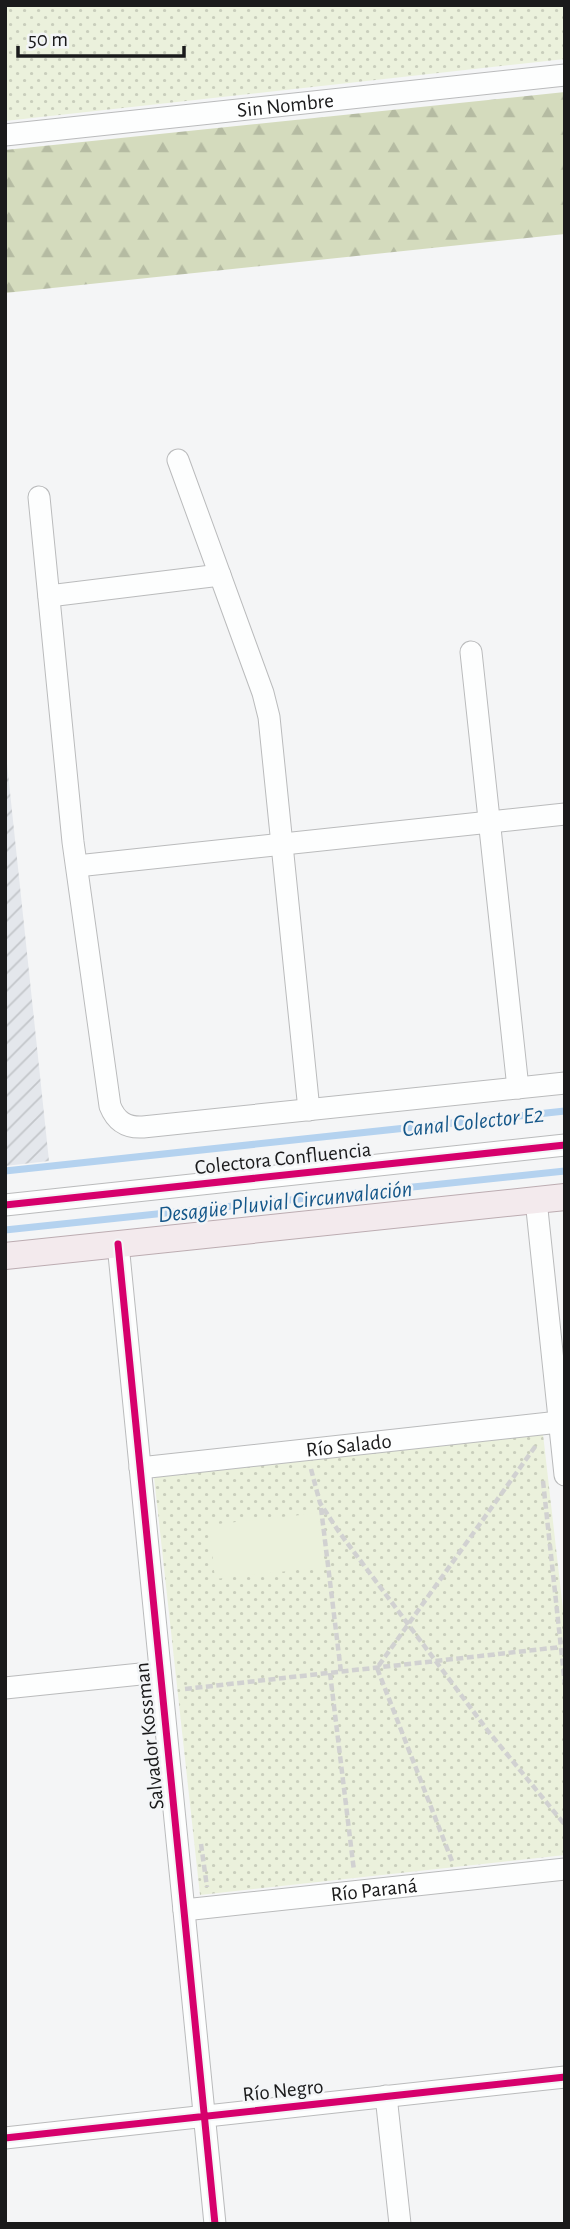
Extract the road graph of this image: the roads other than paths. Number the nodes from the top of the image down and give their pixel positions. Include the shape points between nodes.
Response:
1 (565, 75) edge
2 (5, 135) edge
3 (178, 460) dead end
4 (39, 497) dead end
5 (220, 575) junction
6 (49, 596) junction
7 (471, 652) dead end
8 (565, 814) edge
9 (489, 822) junction
10 (282, 844) junction
11 (77, 866) junction
12 (565, 1083) edge
13 (517, 1088) junction
14 (309, 1110) junction
15 (565, 1145) edge
16 (565, 1197) edge
17 (536, 1200) junction
18 (5, 1205) edge
19 (118, 1244) junction
20 (5, 1256) edge
21 (559, 1422) junction
22 (140, 1468) junction
23 (565, 1475) edge
24 (160, 1672) junction
25 (5, 1688) edge
26 (565, 1869) edge
27 (184, 1910) junction
28 (565, 2077) edge
29 (386, 2096) junction
30 (204, 2116) junction
31 (5, 2138) edge
32 (215, 2224) edge
33 (400, 2224) edge

1 - 2 street, Sin Nombre
3 - 5 street
4 - 6 street
5 - 6 street
5 - 10 street via 266,705
6 - 11 street
7 - 9 street
8 - 9 street
9 - 10 street
9 - 13 street
10 - 11 street
10 - 14 street
11 - 14 street via 108,1099 117,1119 136,1127
12 - 13 street
13 - 14 street
15 - 18 street, Colectora Confluencia
16 - 17 main road
17 - 19 main road
17 - 21 street
19 - 20 main road
19 - 22 street, Salvador Kossman
21 - 22 street, Río Salado
21 - 23 street
22 - 24 street, Salvador Kossman
24 - 25 street
24 - 27 street, Salvador Kossman
26 - 27 street, Río Paraná
27 - 30 street, Salvador Kossman
28 - 29 street, Río Negro
29 - 30 street, Río Negro
29 - 33 street
30 - 31 street, Río Negro
30 - 32 street, Salvador Kossman

